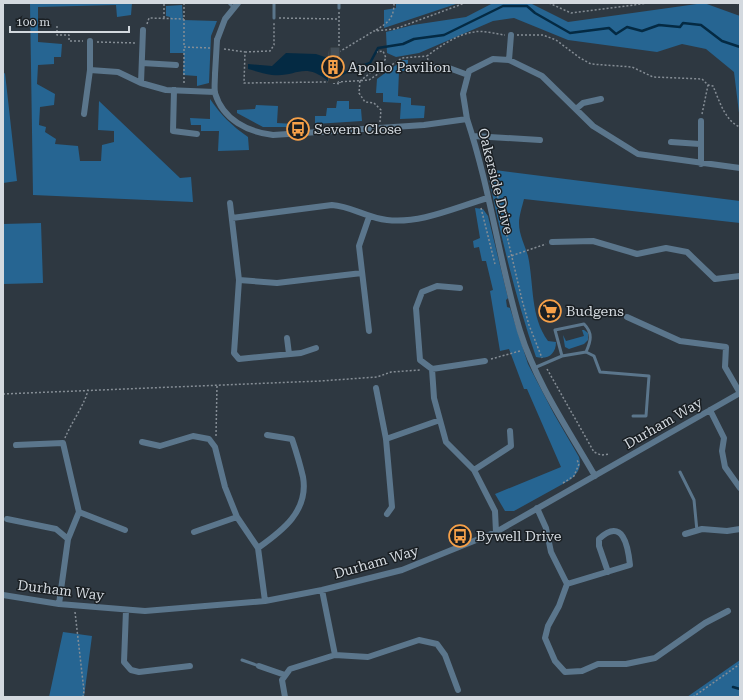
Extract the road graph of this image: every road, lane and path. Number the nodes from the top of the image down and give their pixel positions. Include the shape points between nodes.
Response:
1 (164, 3) edge
2 (184, 3) edge
3 (274, 3) edge
4 (339, 3) edge
5 (394, 3) edge
6 (464, 3) edge
7 (549, 3) edge
8 (649, 3) edge
9 (736, 3) edge
10 (234, 4) edge
11 (740, 4) edge
12 (339, 8) joint
13 (164, 18) junction
14 (274, 18) junction
15 (184, 19) junction
16 (339, 19) junction
17 (143, 30) joint
18 (374, 31) junction
19 (511, 35) junction
20 (90, 41) dead end
21 (184, 47) junction
22 (212, 48) dead end
23 (218, 49) dead end
24 (245, 52) junction
25 (377, 52) dead end
26 (427, 56) junction
27 (509, 60) junction
28 (142, 63) junction
29 (176, 65) dead end
30 (428, 67) joint
31 (90, 70) junction
32 (468, 76) junction
33 (360, 81) junction
34 (328, 82) dead end
35 (141, 83) junction
36 (333, 83) dead end
37 (708, 85) junction
38 (174, 90) junction
39 (184, 92) junction
40 (215, 92) junction
41 (601, 99) dead end
42 (576, 108) junction
43 (84, 114) dead end
44 (467, 119) junction
45 (701, 121) joint
46 (740, 127) edge
47 (380, 128) junction
48 (196, 134) dead end
49 (473, 136) junction
50 (540, 140) dead end
51 (671, 142) dead end
52 (700, 144) junction
53 (701, 164) junction
54 (740, 168) edge
55 (483, 177) junction
56 (488, 198) junction
57 (230, 203) dead end
58 (368, 217) junction
59 (232, 218) junction
60 (552, 242) joint
61 (502, 259) junction
62 (362, 273) junction
63 (740, 276) edge
64 (238, 280) junction
65 (460, 288) dead end
66 (628, 317) dead end
67 (369, 331) dead end
68 (287, 338) dead end
69 (316, 348) dead end
70 (527, 349) junction
71 (586, 352) junction
72 (289, 354) junction
73 (562, 356) junction
74 (543, 360) dead end
75 (485, 361) joint
76 (545, 364) dead end
77 (534, 368) junction
78 (432, 369) junction
79 (217, 385) junction
80 (376, 388) dead end
81 (88, 389) junction
82 (740, 393) edge
83 (3, 394) edge
84 (710, 410) junction
85 (633, 416) dead end
86 (440, 420) junction
87 (510, 431) dead end
88 (268, 436) dead end
89 (386, 438) junction
90 (142, 442) dead end
91 (63, 443) junction
92 (212, 443) junction
93 (16, 445) dead end
94 (610, 454) dead end
95 (474, 470) junction
96 (680, 472) dead end
97 (595, 476) junction
98 (740, 488) edge
99 (537, 508) junction
100 (79, 512) junction
101 (387, 514) dead end
102 (237, 517) junction
103 (7, 519) dead end
104 (740, 529) edge
105 (125, 530) dead end
106 (697, 530) junction
107 (194, 532) dead end
108 (496, 532) junction
109 (685, 534) dead end
110 (68, 539) junction
111 (258, 548) junction
112 (608, 572) junction
113 (568, 584) junction
114 (322, 590) junction
115 (3, 595) edge
116 (265, 601) junction
117 (59, 604) junction
118 (74, 605) junction
119 (126, 610) junction
120 (728, 611) dead end
121 (335, 655) junction
122 (242, 660) dead end
123 (740, 664) edge
124 (190, 666) dead end
125 (259, 666) joint
126 (285, 675) junction
127 (458, 690) dead end
128 (83, 697) edge
129 (285, 697) edge
130 (693, 697) edge

1 - 13 path
2 - 15 path
3 - 14 lane
4 - 12 lane
5 - 18 path via 393,17 388,24
6 - 18 path via 395,28
7 - 8 path via 571,13
9 - 11 path
10 - 40 street, Oakerside Drive, bridge via 217,40
12 - 16 path
13 - 15 path
13 - 17 path via 149,18
14 - 16 path
14 - 24 path via 274,45 270,51
15 - 21 path
16 - 18 path via 338,53
17 - 28 street
19 - 26 path via 475,32 454,39
19 - 27 street
19 - 37 path via 543,35 556,40 591,64 632,67 653,77 702,79
20 - 31 street
21 - 22 path
21 - 39 path
23 - 24 path
24 - 34 path via 244,83
25 - 33 path via 383,51 386,58 383,64
26 - 30 path
26 - 33 path via 402,58 369,80
27 - 32 street via 493,59 469,70
27 - 42 street via 542,76
28 - 29 street
28 - 35 street
30 - 32 street via 449,68
31 - 35 street via 118,72
31 - 43 street
32 - 44 street via 463,94
33 - 36 path
33 - 47 path via 359,93 365,102 374,103 381,110
35 - 38 street
37 - 45 path
37 - 46 path via 713,86 727,117
38 - 39 street
38 - 48 street via 173,131
39 - 40 street
40 - 47 street, Oakerside Drive via 228,116 256,133 273,135
41 - 42 street via 583,103
42 - 53 street via 593,126 638,154
44 - 47 street, Oakerside Drive
44 - 49 street, Oakerside Drive
45 - 52 street
49 - 50 street
49 - 55 street, Oakerside Drive
51 - 52 street
52 - 53 street
53 - 54 street
55 - 56 street, Oakerside Drive
55 - 74 path via 495,185 522,300
56 - 58 street via 415,220
56 - 61 street, Oakerside Drive
57 - 59 street
58 - 59 street via 344,206 332,206
58 - 62 street via 359,246
59 - 64 street
60 - 61 path
60 - 63 street via 593,241 636,254 666,248 687,252 715,278
61 - 70 street, Oakerside Drive
62 - 64 street via 277,283
62 - 67 street
64 - 72 street via 234,353 239,359
65 - 78 street via 437,286 422,292 416,308 420,360
66 - 82 street via 680,341 726,347 725,367
68 - 72 street
69 - 72 street
70 - 75 path
70 - 77 street, Oakerside Drive
71 - 73 lane
71 - 73 lane via 591,341 589,329 584,324 555,330
71 - 85 lane via 594,356 600,372 649,376 646,416
73 - 77 lane
75 - 78 street
76 - 94 path via 594,452 601,455
77 - 97 street, Oakerside Drive
78 - 79 path via 392,372 377,377
78 - 86 street via 434,398
79 - 81 path
79 - 92 path via 216,436
80 - 89 street
81 - 83 path
81 - 91 path
82 - 84 street, Durham Way
84 - 97 street, Durham Way
84 - 98 street via 724,438 722,451 725,468
86 - 89 street
86 - 95 street via 446,442
87 - 95 street via 511,446
88 - 111 street via 292,439 303,479 302,499 301,506 284,529
89 - 101 street via 392,507
90 - 92 street via 160,446 193,436 209,439
91 - 93 street
91 - 100 street
92 - 102 street
95 - 108 street via 495,511
96 - 106 lane via 694,500
97 - 99 street, Durham Way
99 - 108 street, Durham Way
99 - 113 street via 546,528 551,552
100 - 105 street
100 - 110 street
102 - 107 street
102 - 111 street
103 - 110 street via 56,529
104 - 106 street
106 - 109 street
108 - 114 street, Durham Way via 402,570
110 - 117 street
111 - 116 street
112 - 112 street via 630,565 628,547 623,535 615,531 606,532 599,539
112 - 113 street
113 - 120 street via 545,638 555,661 565,672 582,671 598,664 626,664 655,658
114 - 116 street, Durham Way
114 - 121 street
115 - 117 street, Durham Way
116 - 119 street, Durham Way via 146,611
117 - 118 street, Durham Way
118 - 119 street, Durham Way
118 - 128 path
119 - 124 street via 124,662 131,670 139,672
121 - 126 street via 290,669
121 - 127 street via 368,657 419,640 437,644 445,655
122 - 125 lane
123 - 130 path
125 - 126 street
126 - 129 street via 282,680

